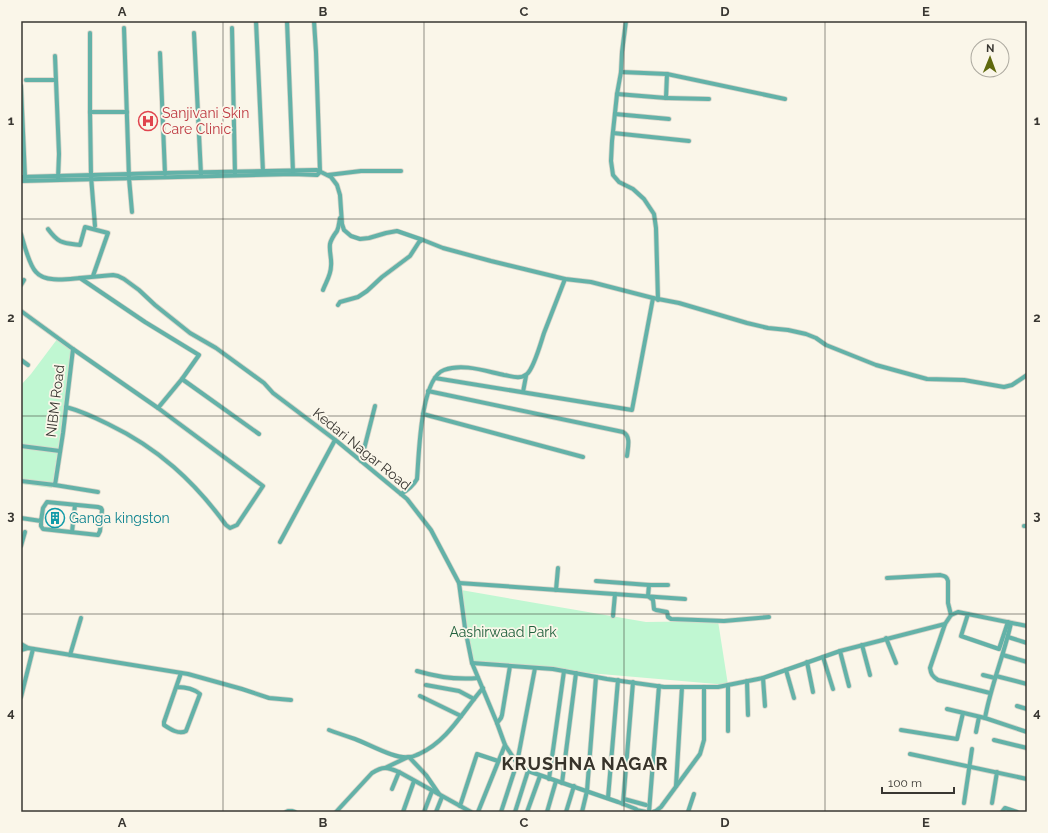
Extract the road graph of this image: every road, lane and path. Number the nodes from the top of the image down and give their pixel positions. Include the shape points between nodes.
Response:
1 (256, 21) edge
2 (286, 21) edge
3 (314, 21) edge
4 (626, 21) edge
5 (124, 28) dead end
6 (232, 28) dead end
7 (90, 33) dead end
8 (194, 33) dead end
9 (160, 53) dead end
10 (55, 56) dead end
11 (621, 72) junction
12 (667, 74) junction
13 (26, 80) dead end
14 (55, 80) junction
15 (21, 86) edge
16 (617, 94) junction
17 (666, 98) junction
18 (709, 99) dead end
19 (785, 99) dead end
20 (90, 112) junction
21 (127, 112) junction
22 (615, 114) junction
23 (669, 119) dead end
24 (613, 133) junction
25 (689, 141) dead end
26 (401, 171) dead end
27 (293, 172) junction
28 (320, 172) junction
29 (235, 173) junction
30 (263, 173) junction
31 (165, 175) junction
32 (201, 175) junction
33 (328, 175) junction
34 (129, 176) junction
35 (23, 177) edge
36 (91, 177) junction
37 (58, 179) junction
38 (21, 181) edge
39 (132, 212) dead end
40 (342, 213) junction
41 (95, 226) dead end
42 (48, 229) dead end
43 (21, 235) edge
44 (423, 240) junction
45 (27, 254) junction
46 (21, 255) edge
47 (93, 276) junction
48 (80, 278) junction
49 (564, 279) junction
50 (24, 280) dead end
51 (21, 285) edge
52 (323, 290) dead end
53 (653, 298) junction
54 (658, 300) junction
55 (338, 305) dead end
56 (21, 311) edge
57 (73, 349) junction
58 (21, 360) edge
59 (28, 365) dead end
60 (1027, 375) edge
61 (526, 376) junction
62 (435, 378) junction
63 (182, 379) junction
64 (428, 391) junction
65 (523, 392) junction
66 (375, 406) dead end
67 (66, 407) junction
68 (158, 408) junction
69 (423, 414) junction
70 (259, 434) dead end
71 (335, 440) junction
72 (21, 446) edge
73 (60, 451) junction
74 (627, 456) dead end
75 (583, 457) dead end
76 (361, 461) junction
77 (21, 481) edge
78 (55, 485) junction
79 (98, 492) dead end
80 (401, 494) junction
81 (75, 504) junction
82 (21, 518) edge
83 (41, 521) junction
84 (24, 532) dead end
85 (72, 532) junction
86 (280, 542) dead end
87 (21, 546) edge
88 (558, 568) dead end
89 (887, 578) dead end
90 (596, 581) dead end
91 (459, 583) junction
92 (648, 585) junction
93 (668, 585) dead end
94 (556, 590) junction
95 (615, 594) junction
96 (648, 596) junction
97 (685, 599) dead end
98 (951, 614) junction
99 (968, 614) junction
100 (613, 616) dead end
101 (769, 617) dead end
102 (81, 618) dead end
103 (1010, 622) junction
104 (945, 624) junction
105 (1027, 626) edge
106 (1008, 637) junction
107 (886, 638) junction
108 (1027, 643) edge
109 (21, 644) edge
110 (862, 645) junction
111 (28, 648) junction
112 (33, 649) junction
113 (21, 650) edge
114 (840, 651) junction
115 (70, 655) junction
116 (1003, 655) junction
117 (823, 657) junction
118 (807, 662) junction
119 (1027, 662) edge
120 (472, 663) junction
121 (896, 663) dead end
122 (510, 666) junction
123 (535, 668) junction
124 (786, 670) junction
125 (416, 671) dead end
126 (564, 671) junction
127 (181, 673) junction
128 (576, 673) junction
129 (870, 675) dead end
130 (983, 675) dead end
131 (596, 677) junction
132 (996, 677) junction
133 (478, 678) junction
134 (762, 678) junction
135 (618, 680) junction
136 (747, 681) junction
137 (633, 682) junction
138 (1027, 684) edge
139 (426, 685) dead end
140 (728, 685) junction
141 (177, 686) junction
142 (659, 686) junction
143 (849, 686) dead end
144 (682, 687) junction
145 (704, 687) junction
146 (483, 688) junction
147 (833, 688) dead end
148 (814, 692) dead end
149 (990, 693) junction
150 (420, 696) dead end
151 (21, 697) edge
152 (794, 698) dead end
153 (474, 699) junction
154 (291, 700) dead end
155 (765, 706) dead end
156 (1017, 706) dead end
157 (947, 708) dead end
158 (1027, 709) edge
159 (963, 712) junction
160 (748, 715) dead end
161 (461, 716) junction
162 (979, 717) junction
163 (985, 718) junction
164 (497, 723) junction
165 (329, 730) dead end
166 (901, 730) dead end
167 (728, 731) dead end
168 (976, 732) dead end
169 (1027, 732) edge
170 (994, 740) dead end
171 (505, 745) junction
172 (1027, 748) edge
173 (972, 749) dead end
174 (910, 754) dead end
175 (409, 757) junction
176 (498, 761) junction
177 (517, 763) junction
178 (969, 766) junction
179 (384, 768) junction
180 (528, 771) junction
181 (398, 772) junction
182 (997, 772) junction
183 (540, 776) junction
184 (549, 779) junction
185 (1027, 779) edge
186 (414, 781) junction
187 (556, 781) junction
188 (562, 783) junction
189 (574, 786) junction
190 (676, 786) junction
191 (392, 789) dead end
192 (432, 791) junction
193 (587, 791) junction
194 (694, 794) dead end
195 (441, 796) junction
196 (608, 798) junction
197 (624, 802) junction
198 (964, 803) dead end
199 (992, 803) dead end
200 (646, 805) dead end
201 (460, 806) junction
202 (661, 807) junction
203 (637, 811) edge
204 (286, 812) edge
205 (295, 812) edge
206 (336, 812) edge
207 (403, 812) edge
208 (424, 812) edge
209 (436, 812) edge
210 (471, 812) edge
211 (478, 812) edge
212 (501, 812) edge
213 (515, 812) edge
214 (527, 812) edge
215 (547, 812) edge
216 (566, 812) edge
217 (582, 812) edge
218 (646, 812) edge
219 (649, 812) edge
220 (653, 812) edge
221 (658, 812) edge
222 (688, 812) edge
223 (1002, 812) edge
224 (1017, 812) edge

1 - 30 street
2 - 27 street
3 - 28 street
4 - 11 street
5 - 21 street
6 - 29 street
7 - 20 street
8 - 32 street
9 - 31 street
10 - 14 street
11 - 12 street
11 - 16 street
12 - 17 street
12 - 19 street
13 - 14 street
14 - 37 street
15 - 35 street
16 - 17 street
16 - 22 street
17 - 18 street
20 - 21 street
20 - 36 street
21 - 34 street
22 - 23 street
22 - 24 street
24 - 25 street
24 - 54 street via 612,176 633,189 650,206 654,214
26 - 33 street via 361,171
27 - 28 street via 317,175
27 - 30 street
28 - 33 street
29 - 30 street
29 - 32 street
31 - 32 street
31 - 34 street
33 - 40 street via 338,185
34 - 36 street
34 - 39 street
35 - 37 street
36 - 37 street
36 - 41 street
37 - 38 street
40 - 44 street via 344,230 351,236 360,239 398,232
40 - 52 street via 330,244 332,267
42 - 47 street via 54,238 62,243 80,245 85,227 108,233
43 - 45 street
44 - 49 street via 450,250
44 - 55 street via 410,256 367,291
45 - 46 street
45 - 48 street via 36,273 42,277 64,280
47 - 48 street, Kedari Nagar Road
47 - 71 street, Kedari Nagar Road via 113,275 124,279 190,333 216,348 264,383 273,393
48 - 63 street via 199,355
49 - 53 street via 591,282
49 - 61 street via 536,358
50 - 51 street
53 - 54 street
53 - 65 street via 632,410
54 - 60 street via 679,303 768,328 806,334 876,365 927,379 964,380 1004,387
56 - 57 street, NIBM Road
57 - 67 street, NIBM Road
57 - 68 street
58 - 59 street
61 - 62 street via 518,378 470,368 453,368 442,371
61 - 65 street
62 - 64 street
62 - 65 street
63 - 68 street
63 - 70 street
64 - 69 street
64 - 74 street via 623,432 628,437
66 - 76 street
67 - 68 street via 125,432 150,448 194,484 226,525 230,528 237,525 263,486
67 - 73 street, NIBM Road
69 - 75 street
69 - 80 street via 417,479
71 - 76 street, Kedari Nagar Road
71 - 86 street
72 - 73 street
73 - 78 street, NIBM Road
76 - 80 street, Kedari Nagar Road
77 - 78 street
78 - 79 street
80 - 91 street, Kedari Nagar Road via 407,498 431,530
81 - 83 street via 47,502 43,508
81 - 85 street
81 - 85 street via 101,508 102,522 98,535
82 - 83 street
83 - 85 street via 43,529
84 - 87 street
88 - 94 street
89 - 98 street via 944,576 948,581
90 - 92 street
91 - 94 street
91 - 120 street, Kedari Nagar Road
92 - 93 street
92 - 96 street
94 - 95 street
95 - 96 street
95 - 100 street
96 - 97 street
96 - 101 street via 653,600 654,609 667,612 671,619 724,621
98 - 99 street
98 - 104 street
99 - 103 street
99 - 103 street via 961,636 999,649
102 - 115 street
103 - 105 street
103 - 106 street
104 - 107 street
104 - 149 street via 930,668 933,677
106 - 108 street
106 - 116 street
107 - 110 street
107 - 121 street
109 - 111 street
110 - 114 street
110 - 129 street
111 - 112 street
111 - 113 street
112 - 115 street
112 - 151 street
114 - 117 street
114 - 143 street
115 - 127 street
116 - 119 street
116 - 132 street
117 - 118 street
117 - 147 street
118 - 124 street
118 - 148 street
120 - 122 street
120 - 133 street, Kedari Nagar Road
122 - 123 street
122 - 164 street via 502,715
123 - 126 street
123 - 177 street
124 - 134 street
124 - 152 street
125 - 133 street via 447,678
126 - 128 street
126 - 184 street
127 - 141 street
127 - 154 street via 269,698
128 - 131 street
128 - 188 street
130 - 132 street
131 - 135 street
131 - 193 street
132 - 138 street
132 - 149 street
133 - 146 street, Kedari Nagar Road
134 - 136 street
134 - 155 street
135 - 137 street
135 - 196 street
136 - 140 street
136 - 160 street
137 - 142 street
137 - 197 street
139 - 153 street via 458,691
140 - 145 street
140 - 167 street
141 - 141 street via 164,725 181,733 186,731 200,694
142 - 144 street
142 - 219 street
144 - 145 street
144 - 190 street
145 - 190 street via 704,740 700,754
146 - 153 street
146 - 164 street, Kedari Nagar Road
149 - 163 street
150 - 161 street
153 - 161 street
156 - 158 street
157 - 159 street
159 - 162 street
159 - 166 street via 957,739
161 - 175 street via 435,744
162 - 163 street
162 - 168 street
163 - 169 street
164 - 171 street, Kedari Nagar Road
165 - 175 street via 385,752
170 - 172 street
171 - 176 street
171 - 177 street, Kedari Nagar Road
173 - 178 street
174 - 178 street
175 - 179 street
175 - 195 street
176 - 201 street via 478,754
176 - 211 street
177 - 180 street, Kedari Nagar Road
177 - 212 street
178 - 182 street
178 - 198 street
179 - 181 street
179 - 206 street via 372,773
180 - 183 street, Kedari Nagar Road
180 - 213 street
181 - 186 street
181 - 191 street
182 - 185 street
182 - 199 street
183 - 184 street, Kedari Nagar Road
183 - 214 street
184 - 187 street, Kedari Nagar Road
186 - 192 street
186 - 207 street
187 - 188 street, Kedari Nagar Road
187 - 215 street
188 - 189 street, Kedari Nagar Road
189 - 193 street, Kedari Nagar Road
189 - 216 street
190 - 202 street
192 - 195 street
192 - 208 street
193 - 196 street, Kedari Nagar Road
193 - 217 street
194 - 222 street
195 - 201 street
195 - 209 street
196 - 197 street, Kedari Nagar Road
197 - 200 street
197 - 203 street, Kedari Nagar Road
201 - 210 street
202 - 220 street
202 - 221 street
203 - 218 street, Kedari Nagar Road
204 - 205 street
223 - 224 street via 1005,808

